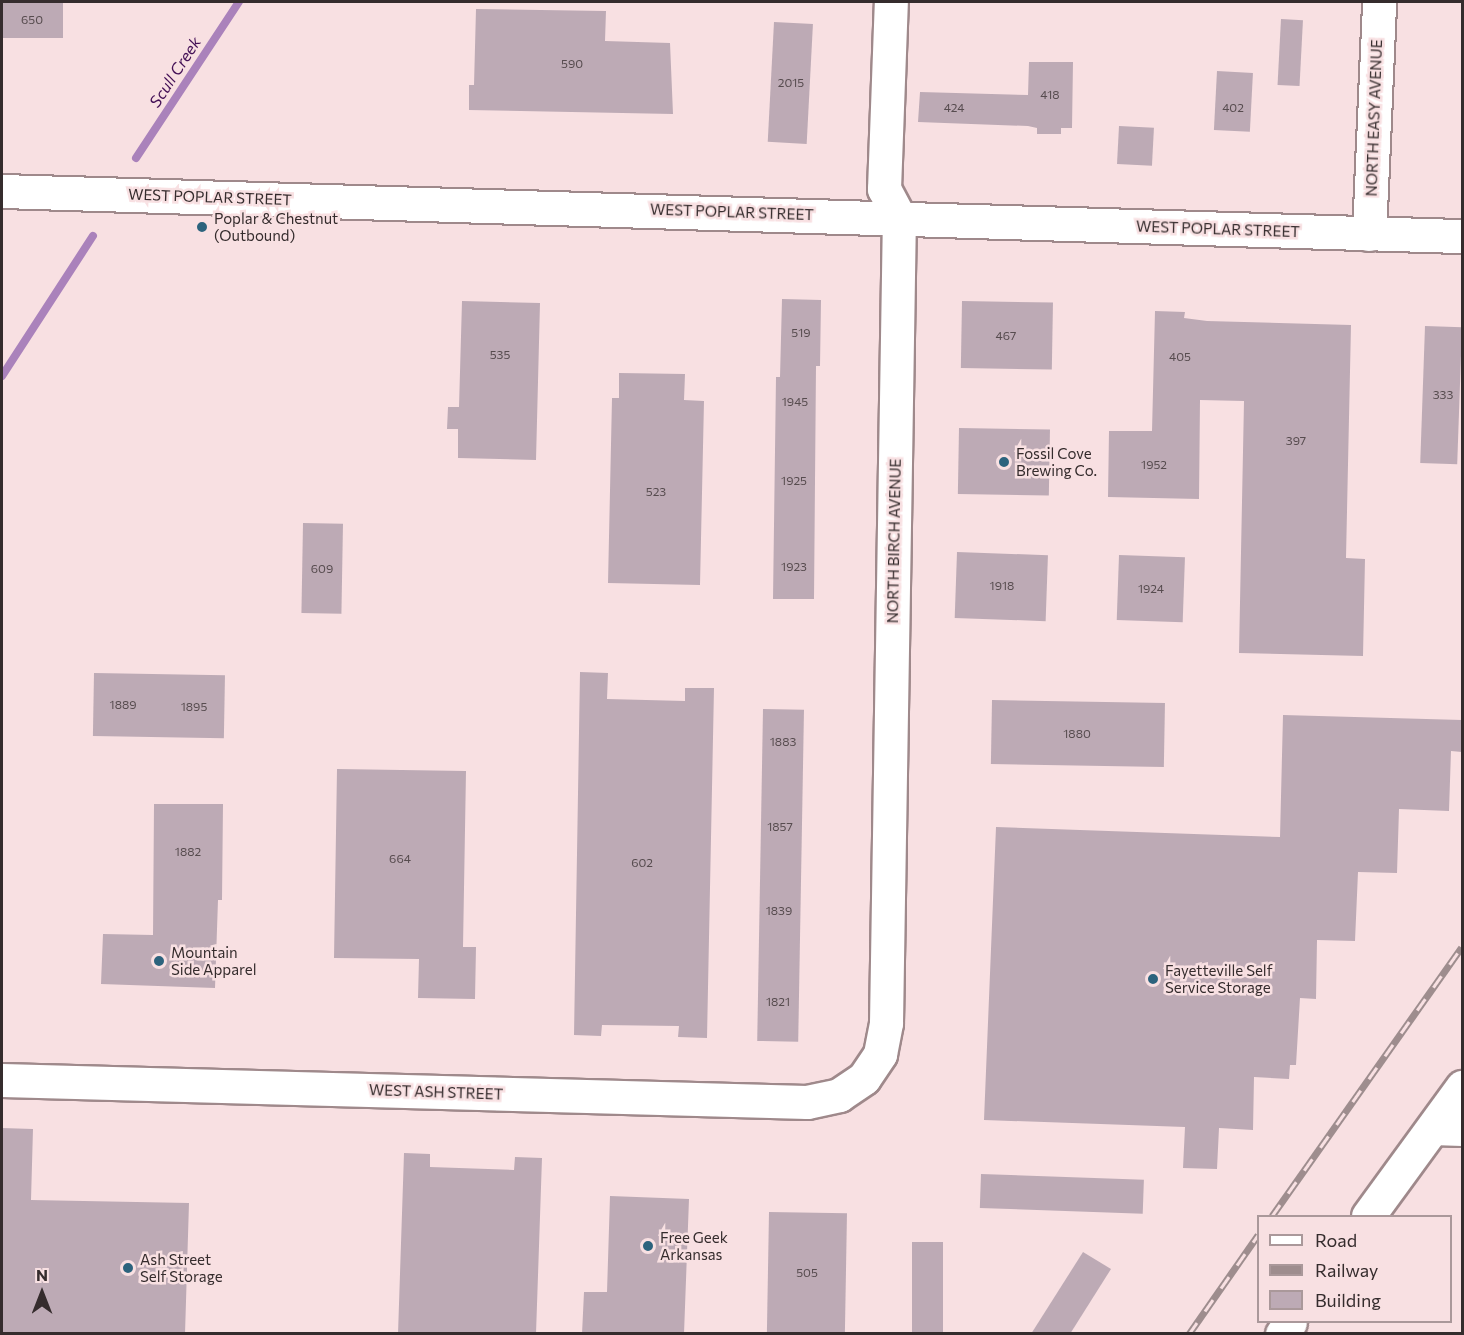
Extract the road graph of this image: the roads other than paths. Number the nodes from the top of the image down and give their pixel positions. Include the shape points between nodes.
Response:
1 (891, 2) edge
2 (1379, 2) edge
3 (2, 190) edge
4 (898, 217) junction
5 (1369, 234) junction
6 (1462, 236) edge
7 (864, 1078) joint
8 (2, 1080) edge
9 (1462, 1087) edge
10 (1448, 1129) edge
11 (1369, 1215) edge

1 - 4 street, NORTH BIRCH AVENUE via 884,189
2 - 5 street, NORTH EASY AVENUE
3 - 4 street, WEST POPLAR STREET
4 - 5 street, WEST POPLAR STREET
4 - 7 street, NORTH BIRCH AVENUE via 886,1023 880,1054
5 - 6 street, WEST POPLAR STREET
7 - 8 street, WEST ASH STREET via 839,1095 807,1102
9 - 10 street
10 - 11 street

